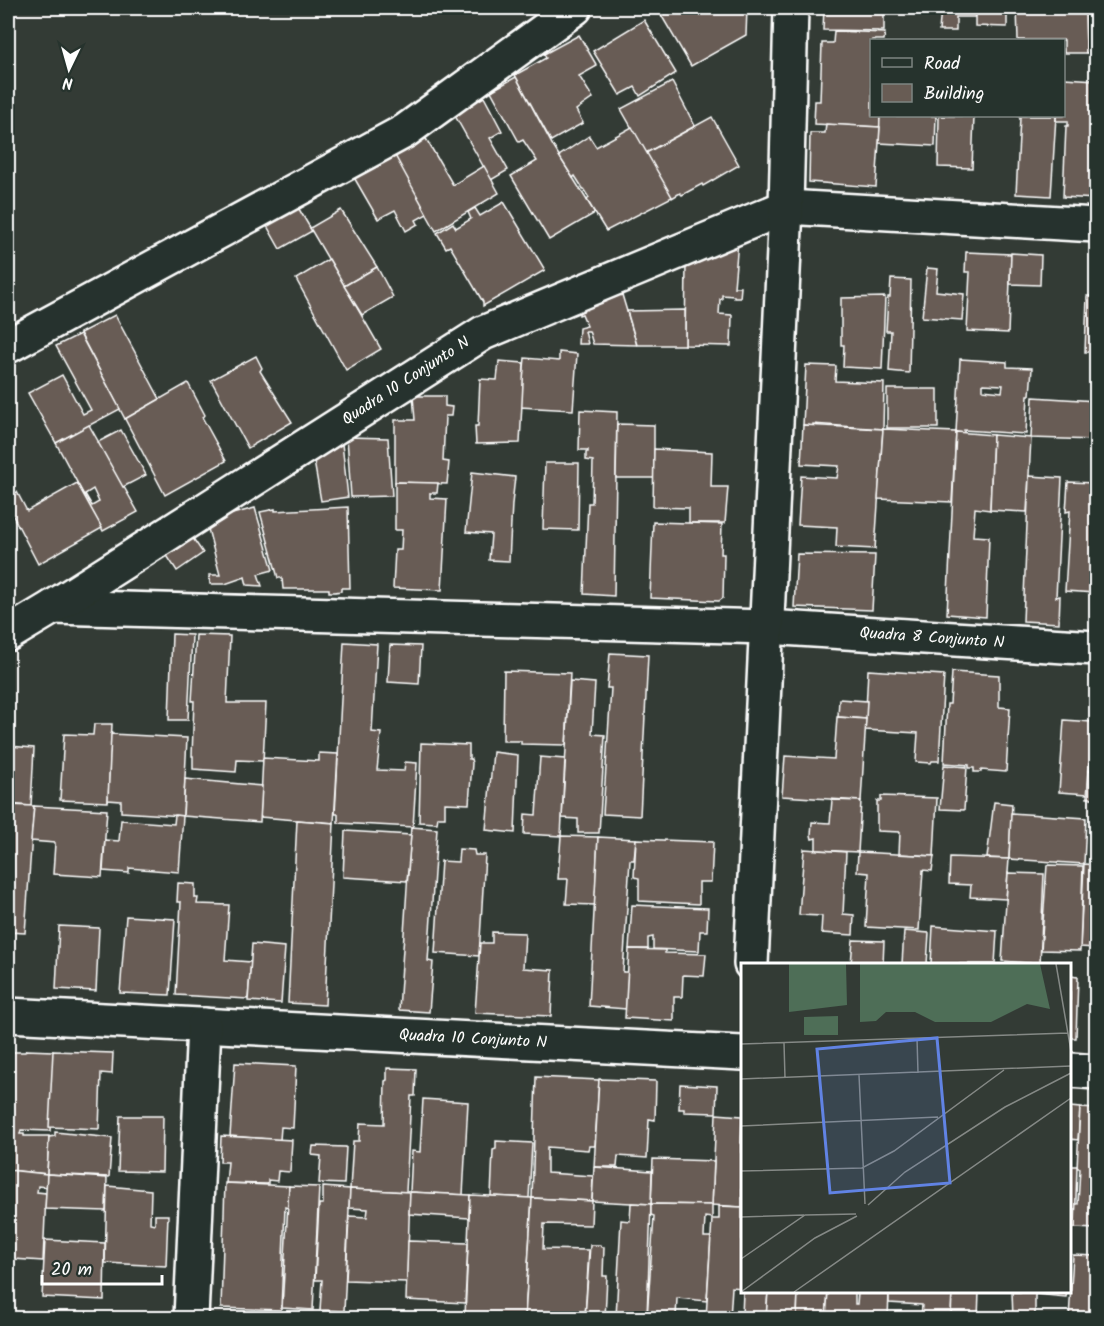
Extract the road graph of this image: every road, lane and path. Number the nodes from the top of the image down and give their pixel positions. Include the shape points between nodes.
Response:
1 (575, 8) edge
2 (791, 8) edge
3 (786, 207) junction
4 (1096, 225) edge
5 (8, 346) edge
6 (53, 607) junction
7 (767, 627) junction
8 (8, 634) edge
9 (1096, 648) edge
10 (752, 963) edge
11 (8, 1015) edge
12 (204, 1025) junction
13 (741, 1053) edge
14 (1071, 1070) edge
15 (1096, 1072) edge
16 (191, 1318) edge

1 - 5 street via 405,131
2 - 3 street
3 - 4 street
3 - 6 street, Quadra 10 Conjunto N via 483,333
3 - 7 street
6 - 7 street
6 - 8 street, Quadra 10 Conjunto N
7 - 9 street, Quadra 8 Conjunto N
7 - 10 street
11 - 12 street, Quadra 10 Conjunto N
12 - 13 street, Quadra 10 Conjunto N
12 - 16 street
14 - 15 street

